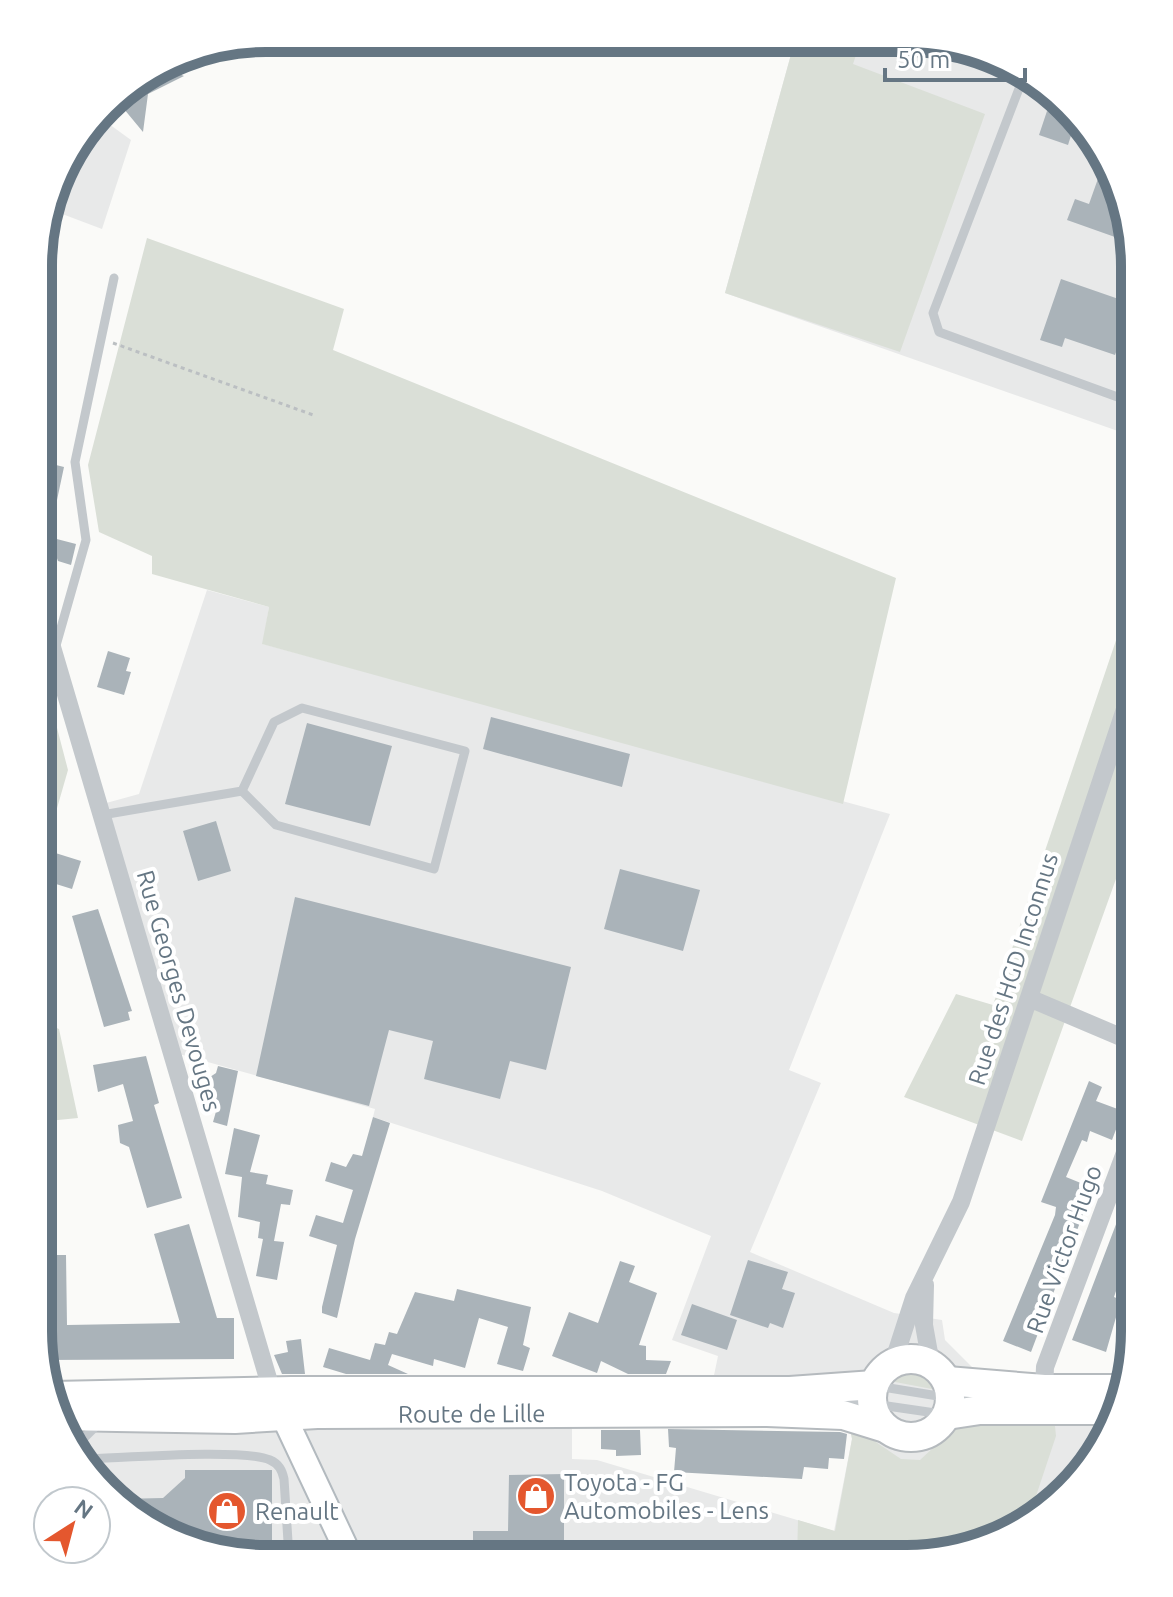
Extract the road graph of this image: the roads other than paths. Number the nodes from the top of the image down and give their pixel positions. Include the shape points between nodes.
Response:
1 (1020, 85) edge
2 (114, 278) dead end
3 (1121, 398) edge
4 (52, 647) edge
5 (54, 654) junction
6 (1121, 721) edge
7 (242, 791) junction
8 (102, 815) junction
9 (1029, 998) junction
10 (1121, 1037) edge
11 (1121, 1163) edge
12 (926, 1271) junction
13 (893, 1363) junction
14 (944, 1389) junction
15 (1044, 1389) junction
16 (1113, 1389) edge
17 (873, 1393) junction
18 (62, 1396) edge
19 (1111, 1398) edge
20 (826, 1401) dead end
21 (842, 1401) dead end
22 (65, 1405) edge
23 (214, 1405) dead end
24 (268, 1405) junction
25 (1106, 1410) edge
26 (580, 1412) junction
27 (69, 1416) edge
28 (105, 1416) junction
29 (885, 1428) junction
30 (82, 1440) edge
31 (294, 1445) junction
32 (95, 1459) edge
33 (277, 1464) junction
34 (288, 1545) edge
35 (344, 1545) edge

1 - 3 lane via 933,313 939,332
2 - 5 lane via 75,462 86,540
4 - 5 street, Rue Georges Devouges
5 - 8 street, Rue Georges Devouges
6 - 9 street, Rue des HGD Inconnus
7 - 7 lane via 274,722 302,708 465,751 434,869 276,825
7 - 8 lane
8 - 24 street, Rue Georges Devouges
9 - 10 street
9 - 12 street, Rue des HGD Inconnus via 961,1202
11 - 15 street, Rue Victor Hugo via 1045,1367
12 - 13 street, Rue des HGD Inconnus
12 - 14 street, Rue des HGD Inconnus via 924,1325
13 - 14 main road via 912,1358
13 - 17 main road
14 - 15 main road
14 - 17 lane
14 - 17 lane
14 - 19 lane
14 - 25 main road via 980,1410
14 - 29 main road via 935,1429 919,1437
15 - 16 main road
17 - 21 lane
17 - 24 main road, Route de Lille via 532,1393
17 - 29 main road
18 - 24 main road, Route de Lille
20 - 26 lane via 603,1405
22 - 23 lane
24 - 26 main road, Route de Lille
24 - 28 main road, Route de Lille via 235,1419
24 - 31 street
26 - 29 main road, Route de Lille via 843,1415
27 - 28 main road, Route de Lille
28 - 30 lane
31 - 33 lane
31 - 35 street
32 - 33 lane via 234,1455
33 - 34 lane via 284,1479

